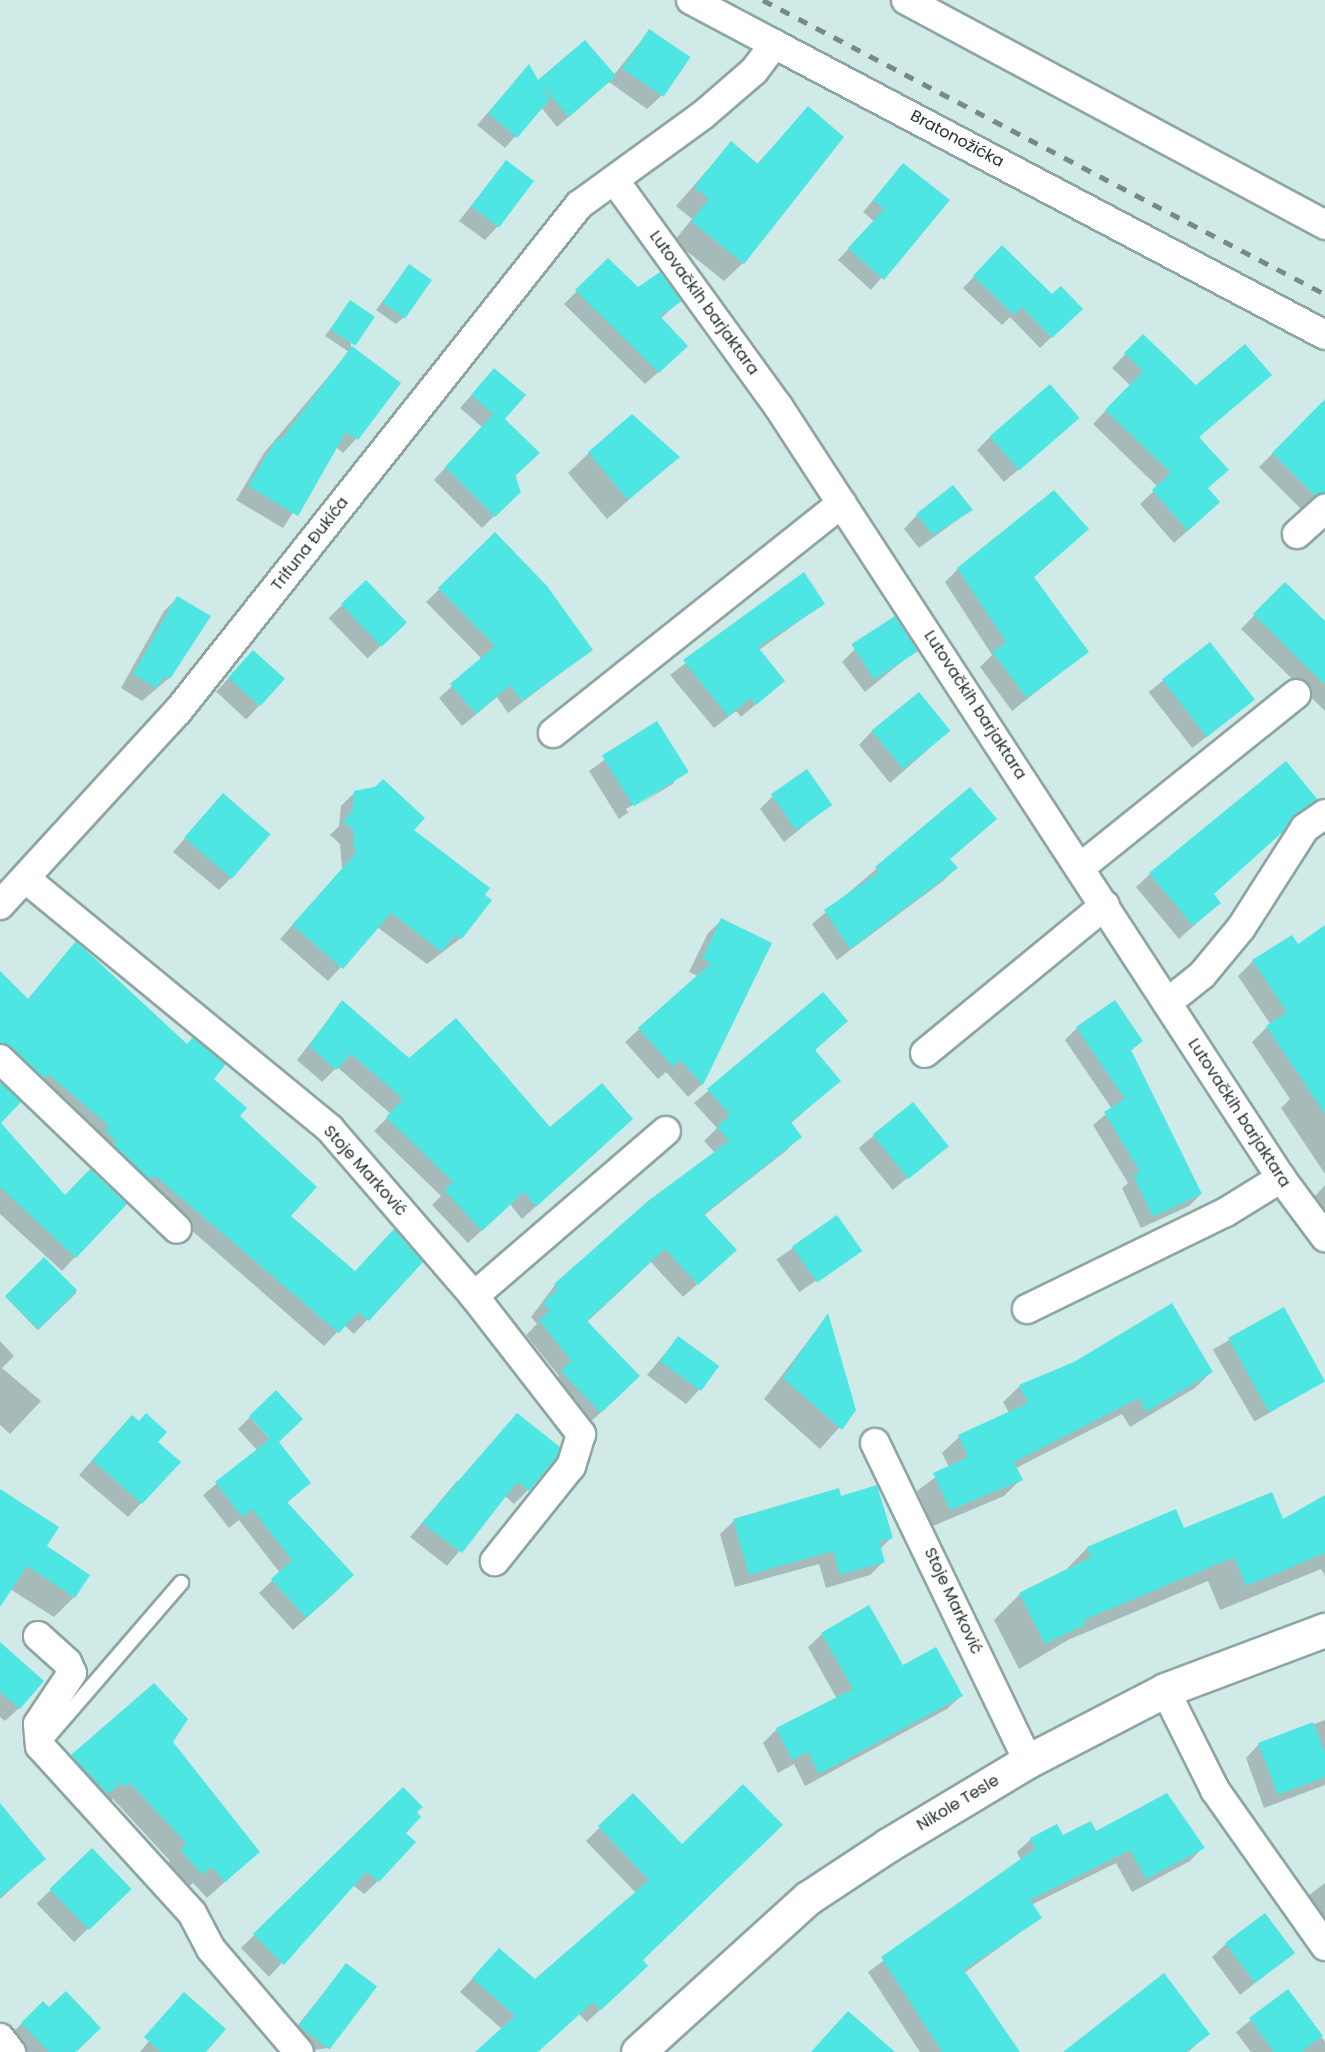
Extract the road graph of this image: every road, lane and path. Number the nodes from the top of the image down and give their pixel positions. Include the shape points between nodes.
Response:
1 (691, 0) edge
2 (906, 0) edge
3 (774, 44) junction
4 (615, 181) junction
5 (1325, 225) edge
6 (1325, 335) edge
7 (842, 503) junction
8 (1325, 509) edge
9 (1297, 534) dead end
10 (1296, 694) dead end
11 (553, 733) dead end
12 (1325, 814) edge
13 (1081, 867) junction
14 (26, 879) junction
15 (0, 905) edge
16 (1105, 905) junction
17 (1167, 1003) junction
18 (925, 1053) dead end
19 (0, 1059) edge
20 (666, 1131) dead end
21 (1281, 1178) junction
22 (177, 1229) dead end
23 (1325, 1237) edge
24 (474, 1296) junction
25 (1027, 1309) dead end
26 (875, 1443) dead end
27 (495, 1561) dead end
28 (181, 1583) dead end
29 (1325, 1630) edge
30 (38, 1636) dead end
31 (1165, 1690) junction
32 (40, 1746) junction
33 (1028, 1761) junction
34 (1325, 1946) edge
35 (0, 2038) edge
36 (11, 2052) edge
37 (299, 2052) edge
38 (638, 2052) edge

1 - 3 street, Bratonožićka
2 - 5 street
3 - 4 street via 754,71 703,115
3 - 6 street, Bratonožićka
4 - 7 street, Lutovačkih barjaktara via 683,270
4 - 14 street, Trifuna Đukića via 579,205 178,711
7 - 11 street
7 - 13 street, Lutovačkih barjaktara
8 - 9 street
10 - 13 street
12 - 17 street via 1305,828 1241,928 1202,975
13 - 16 street, Lutovačkih barjaktara
14 - 15 street, Trifuna Đukića
14 - 24 street, Stoje Marković via 330,1130
16 - 17 street, Lutovačkih barjaktara
16 - 18 street
17 - 21 street, Lutovačkih barjaktara
19 - 22 street
20 - 24 street
21 - 23 street, Lutovačkih barjaktara
21 - 25 street via 1226,1212
24 - 27 street, Stoje Marković via 581,1434 571,1466
26 - 33 street, Stoje Marković
28 - 32 lane
29 - 31 street, Nikole Tesle
30 - 32 street via 67,1662 72,1673 38,1724
31 - 33 street, Nikole Tesle
31 - 34 street via 1215,1790
32 - 37 street via 192,1913 211,1949
33 - 38 street, Nikole Tesle via 808,1898
35 - 36 street

